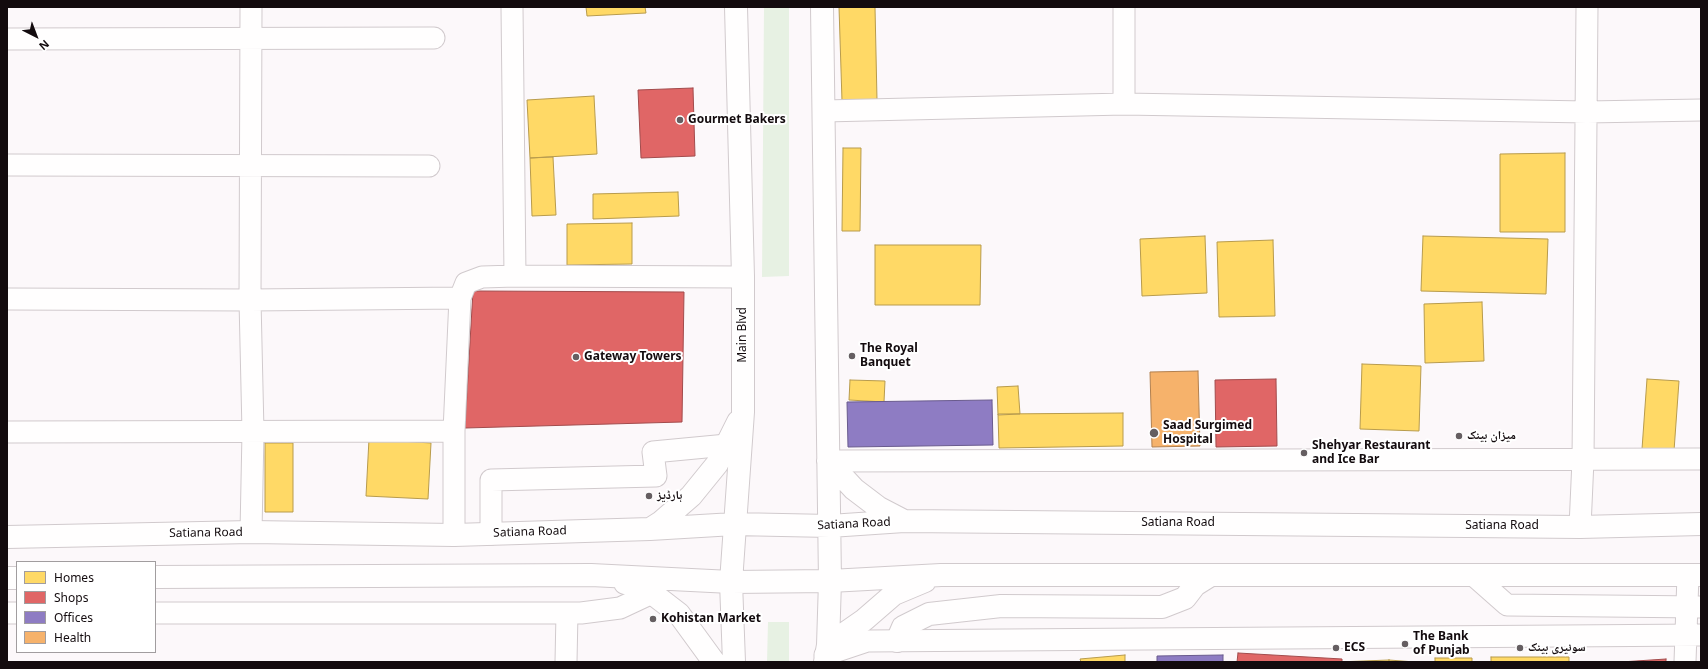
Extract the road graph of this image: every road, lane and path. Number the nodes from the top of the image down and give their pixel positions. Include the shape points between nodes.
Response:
1 (251, 7) edge
2 (512, 7) edge
3 (736, 7) edge
4 (822, 7) edge
5 (1124, 7) edge
6 (1587, 7) edge
7 (251, 37) junction
8 (434, 38) dead end
9 (7, 39) edge
10 (1124, 104) junction
11 (1701, 110) edge
12 (824, 111) junction
13 (1588, 112) junction
14 (7, 165) edge
15 (250, 165) junction
16 (429, 166) dead end
17 (515, 276) junction
18 (743, 277) junction
19 (460, 298) junction
20 (7, 299) edge
21 (250, 300) junction
22 (743, 412) junction
23 (454, 431) junction
24 (7, 432) edge
25 (253, 432) junction
26 (727, 445) junction
27 (1701, 459) edge
28 (1583, 460) junction
29 (828, 461) junction
30 (904, 521) junction
31 (734, 524) junction
32 (1701, 524) edge
33 (830, 526) junction
34 (1580, 526) junction
35 (650, 529) junction
36 (251, 532) junction
37 (491, 534) junction
38 (454, 535) junction
39 (7, 537) edge
40 (591, 575) junction
41 (941, 575) junction
42 (1211, 575) junction
43 (1473, 575) junction
44 (1694, 575) edge
45 (156, 577) edge
46 (830, 581) junction
47 (731, 582) junction
48 (652, 594) junction
49 (1694, 607) edge
50 (156, 613) edge
51 (567, 613) junction
52 (1693, 635) edge
53 (897, 641) junction
54 (826, 654) edge
55 (566, 662) edge
56 (714, 662) edge
57 (734, 662) edge
58 (1685, 662) edge

1 - 7 street
2 - 17 street
3 - 18 main road, Main Blvd
4 - 12 main road
5 - 10 street
6 - 13 street
7 - 8 street
7 - 9 street
7 - 15 street
10 - 12 street
10 - 13 street
11 - 13 street
12 - 29 main road
13 - 28 street
14 - 15 street
15 - 16 street
15 - 21 street
17 - 18 street
17 - 19 street via 482,277 466,283
18 - 22 main road, Main Blvd
19 - 21 street
19 - 23 street
20 - 21 street
21 - 25 street
22 - 26 main road
22 - 31 main road, Main Blvd
23 - 25 street
23 - 38 street
24 - 25 street
25 - 36 street
26 - 35 main road via 717,464 691,496
26 - 37 street via 653,452 656,476 491,480
27 - 28 street
28 - 29 street
28 - 34 street
29 - 30 main road via 854,489 879,508
29 - 33 main road
30 - 33 main road, Satiana Road
30 - 34 main road, Satiana Road
31 - 33 main road, Satiana Road
31 - 35 main road, Satiana Road
31 - 47 main road, Main Blvd
32 - 34 main road, Satiana Road
33 - 46 main road
35 - 37 main road, Satiana Road
36 - 38 main road, Satiana Road
36 - 39 main road, Satiana Road
37 - 38 main road, Satiana Road
40 - 45 main road
40 - 47 main road
40 - 48 main road via 644,587
41 - 42 main road
41 - 46 main road
41 - 54 main road via 894,594
42 - 43 main road
42 - 53 main road via 1195,585 1185,598 1162,607 1001,606 929,614 903,627
43 - 44 main road
43 - 49 street via 1507,605
44 - 49 street
46 - 47 main road
46 - 54 main road
47 - 57 main road, Main Blvd
48 - 51 street via 620,608
48 - 56 main road via 679,614
49 - 52 street
50 - 51 street
51 - 55 street
52 - 53 street
52 - 58 street
53 - 54 street via 867,641

